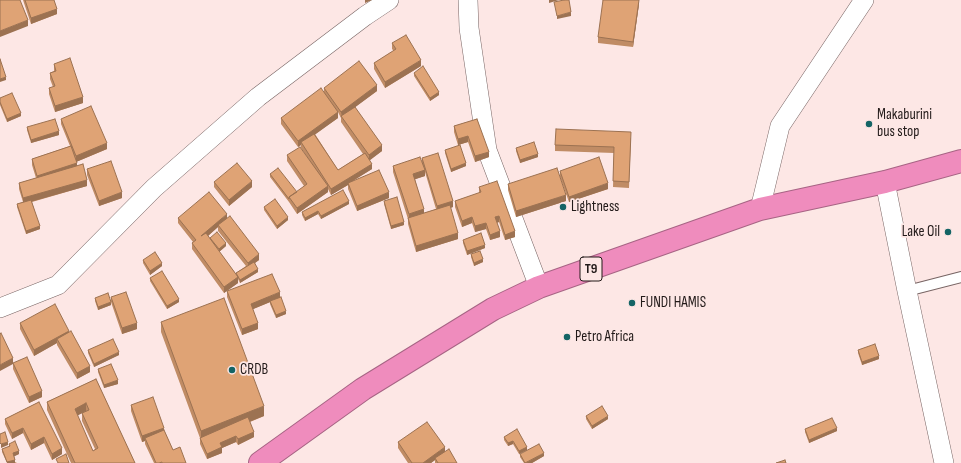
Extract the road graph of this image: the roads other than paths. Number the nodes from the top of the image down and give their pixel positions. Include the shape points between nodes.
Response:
1 (389, 0) edge
2 (468, 0) edge
3 (864, 0) edge
4 (961, 161) edge
5 (885, 182) junction
6 (760, 209) junction
7 (961, 277) edge
8 (540, 287) junction
9 (906, 291) junction
10 (0, 308) edge
11 (260, 463) edge
12 (944, 463) edge

1 - 10 street via 258,96 154,188 58,285
2 - 8 street via 469,28 487,150
3 - 6 street via 780,126
4 - 5 highway, T9
5 - 6 highway, T9
5 - 9 street
6 - 8 highway, T9
7 - 9 lane
8 - 11 highway, T9 via 493,309 363,389
9 - 12 street

